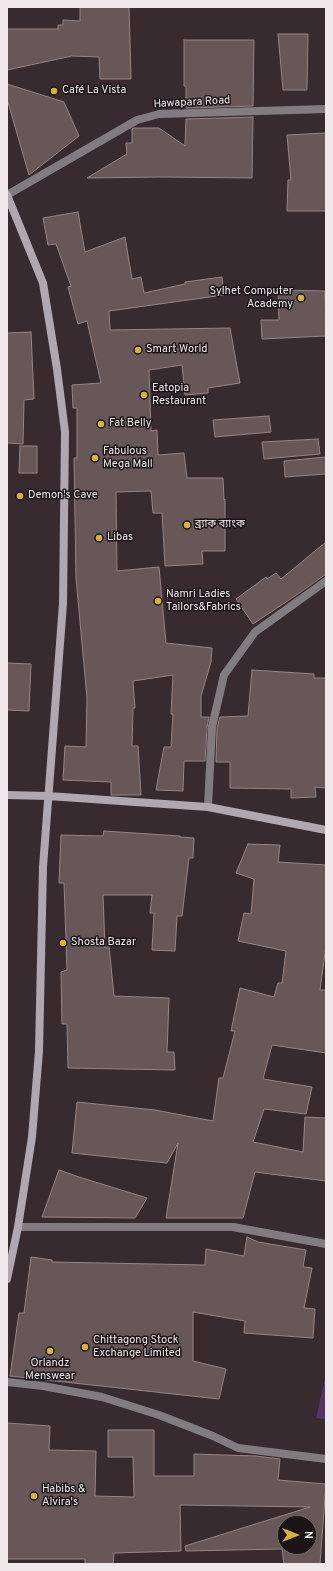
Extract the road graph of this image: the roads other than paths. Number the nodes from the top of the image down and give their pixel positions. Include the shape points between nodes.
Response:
1 (326, 109) edge
2 (7, 195) edge
3 (326, 581) edge
4 (7, 795) edge
5 (48, 796) junction
6 (208, 807) junction
7 (326, 830) edge
8 (18, 1227) junction
9 (326, 1244) edge
10 (7, 1279) edge
11 (7, 1382) edge
12 (326, 1459) edge

1 - 2 street, Hawapara Road via 159,114 137,120
2 - 5 main road via 43,283 65,432 62,604
3 - 6 street via 255,632 224,675 212,727
4 - 5 main road
5 - 6 main road
5 - 8 main road via 43,867 39,1051 32,1137
6 - 7 main road
8 - 9 street via 233,1227
8 - 10 main road
11 - 12 street via 102,1397 159,1415 238,1448

